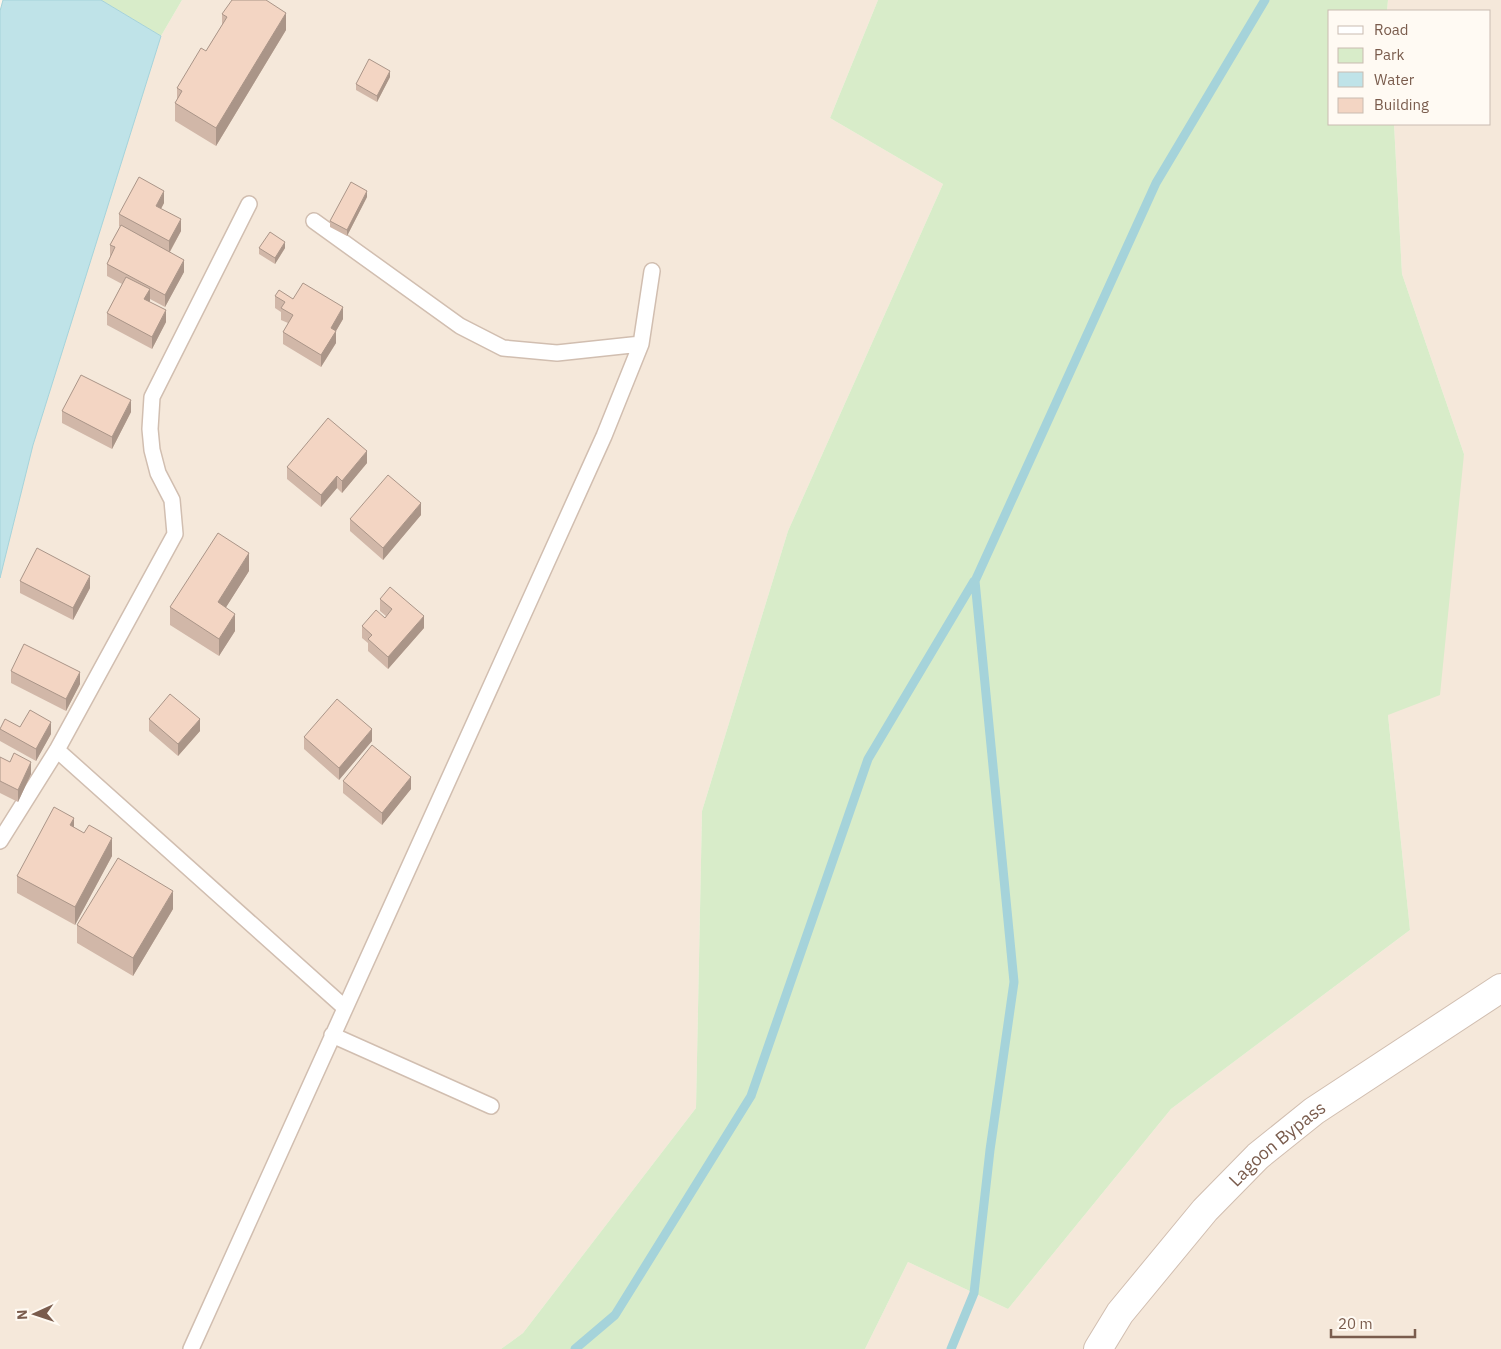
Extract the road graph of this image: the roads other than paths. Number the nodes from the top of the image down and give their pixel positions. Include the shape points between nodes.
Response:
1 (249, 204) dead end
2 (314, 221) dead end
3 (652, 271) dead end
4 (641, 344) junction
5 (57, 750) junction
6 (0, 842) edge
7 (1501, 988) edge
8 (344, 1007) junction
9 (332, 1034) junction
10 (491, 1106) dead end
11 (191, 1349) edge
12 (1098, 1349) edge

1 - 5 lane via 152,398 152,450 158,473 172,500 175,534
2 - 4 lane via 460,326 503,348 557,353
3 - 4 lane
4 - 8 lane via 604,436
5 - 6 lane
5 - 8 lane
7 - 12 street, Lagoon Bypass via 1314,1112 1258,1156 1205,1210 1120,1313
8 - 9 lane
9 - 10 lane
9 - 11 lane

